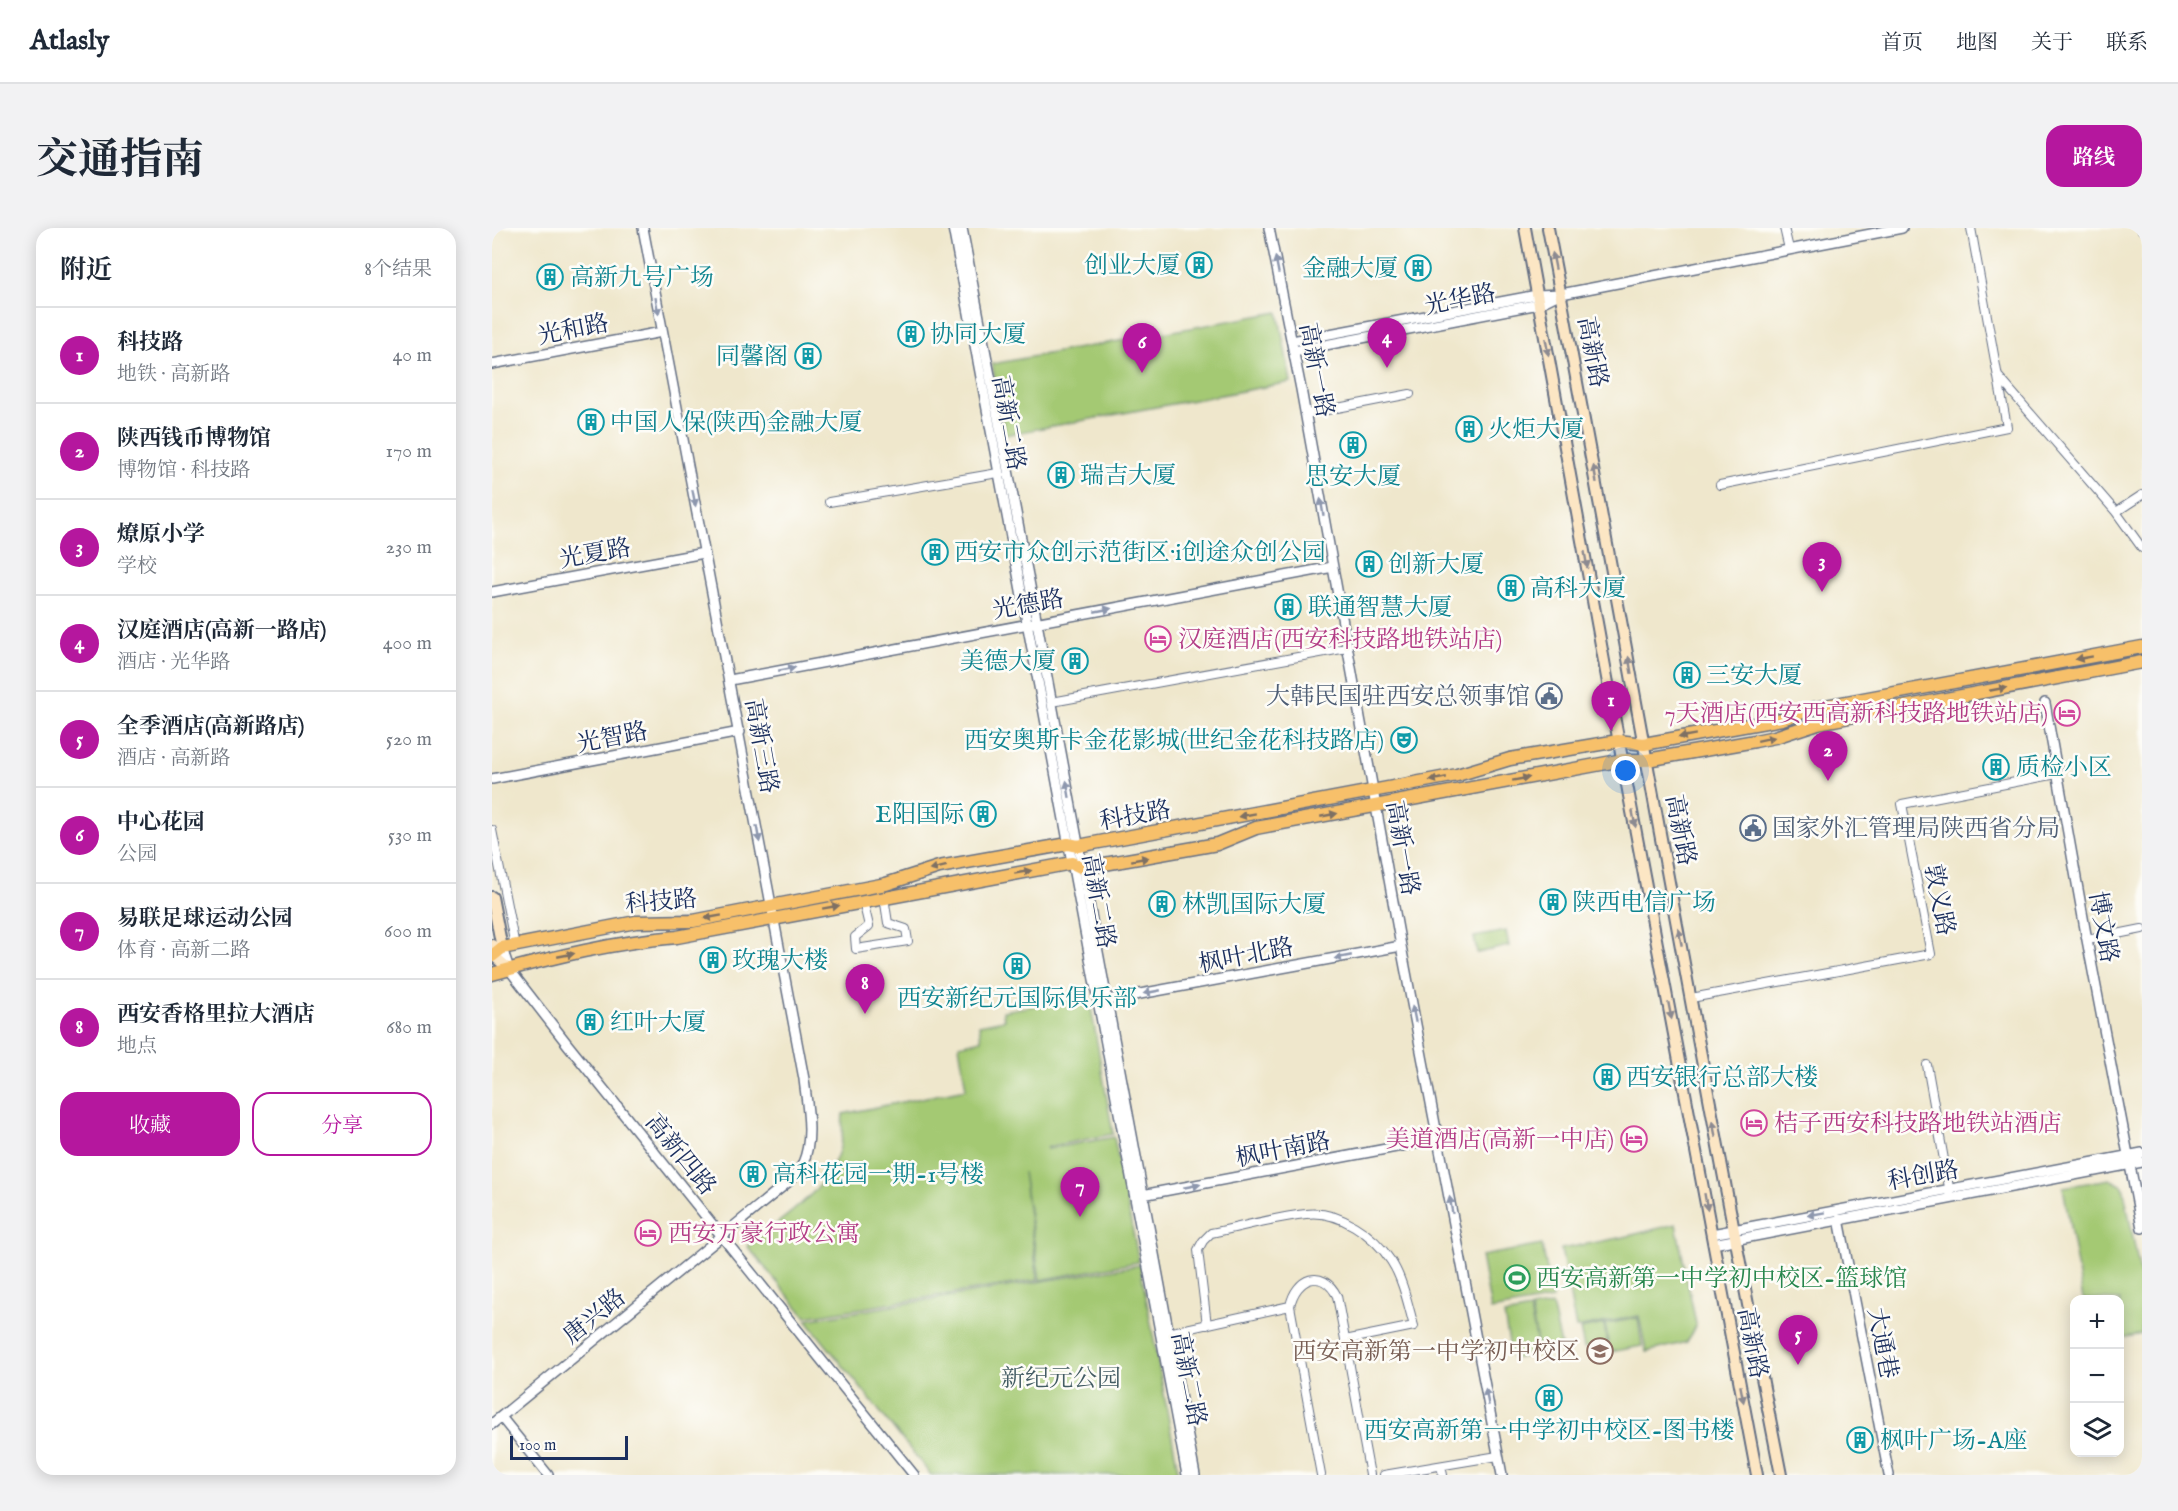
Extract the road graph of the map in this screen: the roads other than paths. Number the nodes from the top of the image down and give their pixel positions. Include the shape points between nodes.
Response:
1 (643, 228) edge
2 (953, 228) edge
3 (962, 228) edge
4 (1269, 228) edge
5 (1525, 228) edge
6 (1548, 228) edge
7 (1784, 228) edge
8 (1902, 228) edge
9 (1971, 228) edge
10 (1789, 249) junction
11 (1561, 294) junction
12 (1538, 299) junction
13 (662, 332) junction
14 (1293, 346) junction
15 (492, 364) edge
16 (1997, 375) junction
17 (1410, 394) dead end
18 (1306, 414) junction
19 (998, 472) junction
20 (1720, 485) dead end
21 (2142, 495) edge
22 (829, 502) dead end
23 (2116, 512) junction
24 (2142, 548) edge
25 (704, 553) junction
26 (1333, 567) junction
27 (492, 592) edge
28 (1033, 623) junction
29 (2142, 647) edge
30 (1347, 648) junction
31 (2142, 662) edge
32 (730, 680) junction
33 (1052, 702) junction
34 (2045, 703) dead end
35 (740, 732) junction
36 (1618, 741) junction
37 (1644, 744) junction
38 (1623, 760) junction
39 (1647, 760) junction
40 (2057, 774) junction
41 (492, 779) edge
42 (1373, 792) junction
43 (1376, 806) junction
44 (492, 830) edge
45 (1073, 845) junction
46 (1077, 866) junction
47 (492, 897) edge
48 (884, 897) junction
49 (863, 901) junction
50 (772, 912) junction
51 (2142, 929) edge
52 (2086, 940) junction
53 (515, 946) junction
54 (1401, 946) junction
55 (495, 951) edge
56 (509, 969) junction
57 (492, 974) edge
58 (1691, 998) junction
59 (1102, 1002) junction
60 (1927, 1065) dead end
61 (1439, 1139) junction
62 (2142, 1153) edge
63 (2129, 1160) junction
64 (2142, 1162) edge
65 (1950, 1194) junction
66 (1138, 1196) junction
67 (1839, 1220) junction
68 (2142, 1228) edge
69 (1734, 1235) junction
70 (721, 1238) junction
71 (1712, 1239) junction
72 (1290, 1306) junction
73 (1208, 1325) junction
74 (1168, 1334) junction
75 (1345, 1340) junction
76 (501, 1417) junction
77 (492, 1424) edge
78 (1498, 1456) junction
79 (1441, 1466) junction
80 (548, 1475) edge
81 (914, 1475) edge
82 (1187, 1475) edge
83 (1195, 1475) edge
84 (1319, 1475) edge
85 (1370, 1475) edge
86 (1384, 1475) edge
87 (1443, 1475) edge
88 (1502, 1475) edge
89 (1757, 1475) edge
90 (1781, 1475) edge
91 (1889, 1475) edge

1 -> 13 street, 高新三路
2 - 19 street, 高新二路
3 - 28 street, 高新二路
14 -> 4 street, 高新一路
5 - 12 main road, 高新路
11 -> 6 main road, 高新路
7 - 10 street
8 - 10 street, 光华路
9 - 16 street
10 - 11 street, 光华路
11 - 12 street, 光华路
37 -> 11 main road, 高新路
12 - 14 street, 光华路
12 -> 36 main road, 高新路
13 - 15 street, 光和路
13 -> 25 street, 高新三路
14 - 18 street, 高新一路
16 - 20 street via 2007,427
16 - 23 street
17 - 18 street
26 -> 18 street, 高新一路
19 - 22 street
19 - 28 street, 高新二路
21 - 23 street
23 - 24 street
25 - 27 street, 光夏路
25 - 32 street, 高新三路
28 -> 26 street, 光德路
26 - 30 street, 高新一路
32 -> 28 street, 光德路
28 - 33 street, 高新二路
28 - 45 street, 高新二路
29 -> 37 main road, 科技路
30 - 33 street
30 - 42 street, 高新一路
39 -> 31 main road, 科技路 via 1774,737 1818,723
32 - 35 street, 高新三路
45 -> 33 street, 高新二路
34 - 40 street, 博文路
35 - 41 street, 光智路
35 -> 50 street, 高新三路
36 - 37 main road, 科技路
36 - 38 main road, 高新路
36 -> 42 main road, 科技路 via 1510,759 1457,775
37 - 39 main road, 高新路
38 - 39 main road, 科技路
43 -> 38 main road, 科技路
38 -> 71 main road, 高新路
58 -> 39 main road, 高新路
40 - 52 street, 博文路
40 - 58 street, 敦义路 via 1902,804 1931,954
42 - 43 street, 高新一路
42 -> 45 main road, 科技路
46 -> 43 main road, 科技路 via 1217,844 1256,828
43 - 54 street, 高新一路
44 - 53 street
45 - 46 street, 高新二路
45 -> 50 main road, 科技路 via 939,867
48 -> 46 main road, 科技路
46 - 59 street, 高新二路
47 - 55 main road
48 - 49 main road, 科技路
48 - 49 street via 888,923 906,929 908,940 856,949 855,937 869,926
50 -> 49 main road, 科技路
50 -> 53 main road, 科技路 via 693,921 636,922
56 -> 50 main road, 科技路 via 645,939 677,937
50 - 70 street, 高新三路 via 804,1079 807,1149 802,1165 788,1182
51 - 52 street
52 - 63 street, 博文路
53 - 55 main road, 科技路
54 -> 59 street, 枫叶北路
61 -> 54 street, 高新一路
55 - 56 main road, 高新四路
56 - 57 main road, 科技路
56 - 70 street, 高新四路
69 -> 58 main road, 高新路
59 - 66 street, 高新二路
60 - 65 street
66 -> 61 street, 枫叶南路
78 -> 61 street, 高新一路
62 - 63 street, 科创路
63 - 64 street, 科创路
63 - 65 street, 科创路
63 - 68 street, 博文路
65 - 67 street, 科创路
65 -> 69 street, 科创路
66 - 74 street, 高新二路
66 - 82 street, 高新二路
67 - 69 street, 科创路
67 - 91 street, 大通巷
69 - 71 street, 科创路
69 - 90 main road, 高新路
70 - 76 street, 唐兴路
70 - 81 street, 高新四路
71 -> 89 main road, 高新路
72 - 73 street
72 - 75 street via 1292,1293 1301,1283 1314,1278 1326,1282 1337,1296
72 - 84 street
73 - 74 street
73 - 75 street via 1198,1250 1203,1241 1211,1233 1308,1214 1337,1218 1367,1233 1392,1262 1414,1326
74 - 83 street, 高新二路
75 - 85 street
76 - 77 street, 唐兴路
76 - 80 street
78 - 79 street
78 - 88 street, 高新一路
79 - 86 street
79 - 87 street

